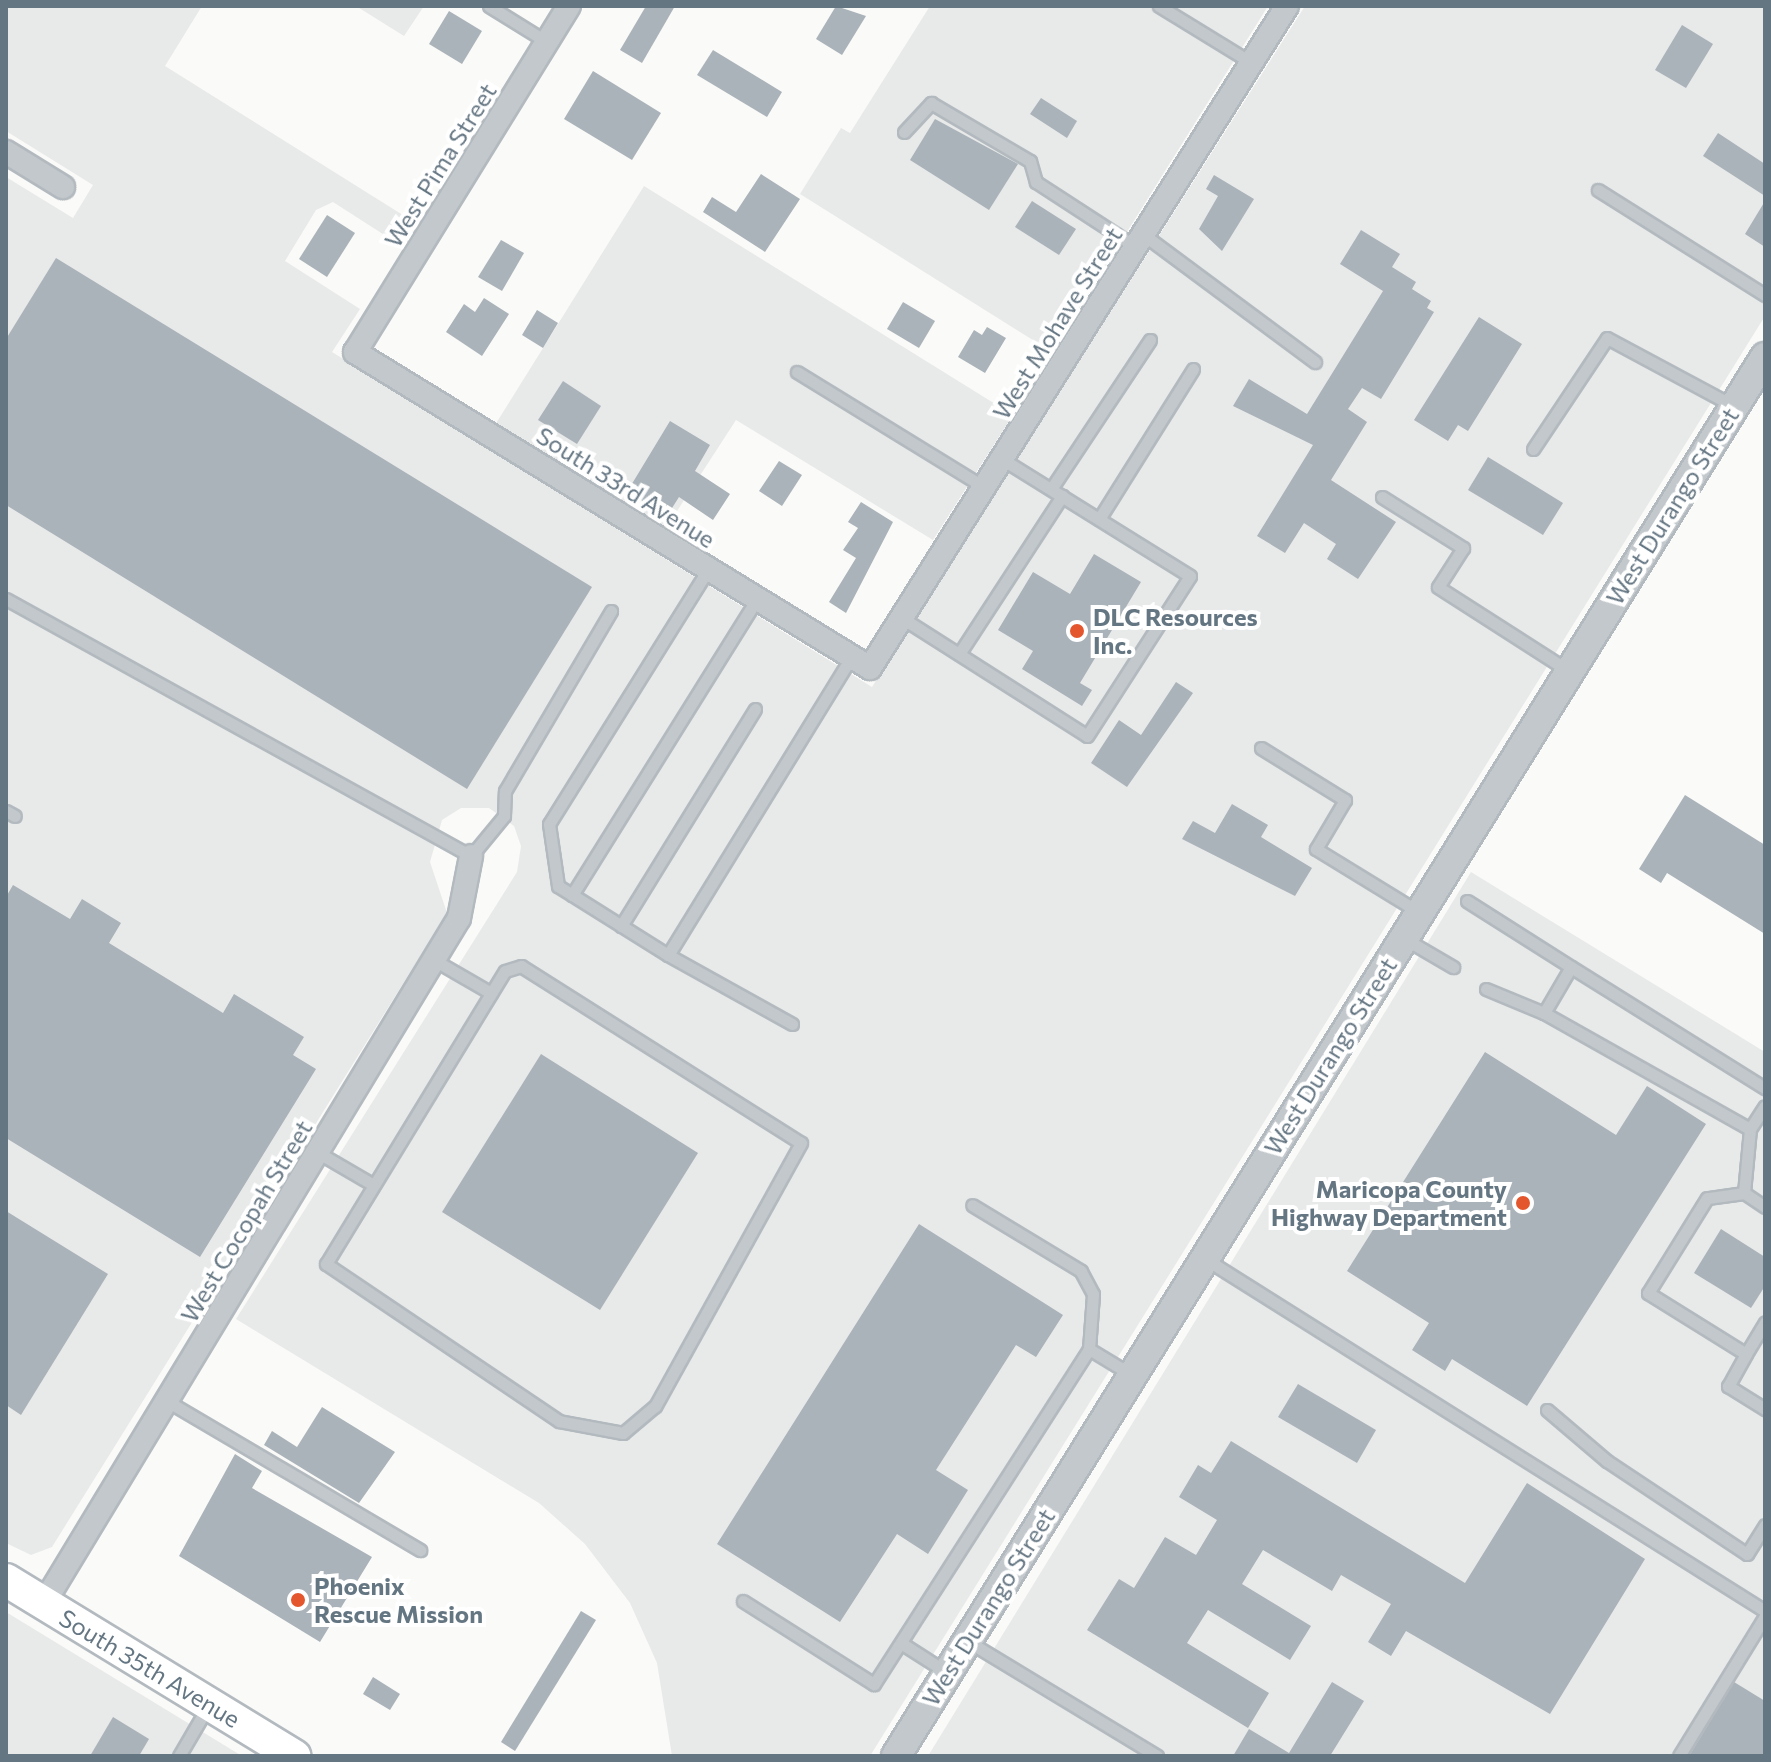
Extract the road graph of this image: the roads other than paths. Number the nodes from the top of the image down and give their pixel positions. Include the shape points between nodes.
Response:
1 (489, 6) edge
2 (569, 6) edge
3 (1159, 6) edge
4 (1287, 6) edge
5 (547, 42) junction
6 (1252, 63) junction
7 (904, 132) dead end
8 (6, 152) edge
9 (63, 187) dead end
10 (1598, 190) dead end
11 (1140, 241) junction
12 (1765, 295) edge
13 (1150, 340) dead end
14 (355, 352) joint
15 (1765, 357) edge
16 (1315, 362) dead end
17 (1193, 369) dead end
18 (797, 372) dead end
19 (1734, 406) junction
20 (1533, 449) dead end
21 (1002, 459) junction
22 (984, 487) junction
23 (1056, 493) junction
24 (1382, 497) dead end
25 (1099, 519) junction
26 (709, 568) junction
27 (6, 599) edge
28 (757, 599) junction
29 (611, 611) dead end
30 (902, 618) junction
31 (959, 654) junction
32 (861, 662) junction
33 (1569, 671) junction
34 (755, 709) dead end
35 (1261, 748) dead end
36 (471, 856) junction
37 (572, 895) junction
38 (1467, 901) dead end
39 (1420, 913) junction
40 (621, 926) junction
41 (1404, 939) junction
42 (668, 955) junction
43 (434, 960) junction
44 (1453, 967) dead end
45 (1571, 967) junction
46 (1486, 989) dead end
47 (491, 993) junction
48 (1544, 1013) junction
49 (792, 1024) dead end
50 (1765, 1088) edge
51 (1765, 1106) edge
52 (1750, 1129) junction
53 (317, 1152) junction
54 (372, 1184) junction
55 (1744, 1193) junction
56 (972, 1205) dead end
57 (1765, 1207) edge
58 (1205, 1259) junction
59 (1765, 1322) edge
60 (1089, 1349) junction
61 (1746, 1354) junction
62 (1132, 1375) junction
63 (167, 1401) junction
64 (1765, 1409) edge
65 (1547, 1410) dead end
66 (1765, 1525) edge
67 (420, 1550) dead end
68 (6, 1580) edge
69 (743, 1601) dead end
70 (44, 1603) junction
71 (1765, 1614) edge
72 (967, 1641) junction
73 (901, 1643) junction
74 (948, 1673) junction
75 (210, 1704) junction
76 (179, 1756) edge
77 (294, 1756) edge
78 (896, 1756) edge
79 (1157, 1756) edge
80 (1679, 1756) edge

1 - 5 lane
2 - 5 street, West Pima Street
3 - 6 lane
4 - 6 street, West Mohave Street
5 - 14 street, West Pima Street
6 - 11 street, West Mohave Street
7 - 11 lane via 931,103 1030,161 1036,182
8 - 9 street
10 - 12 lane
11 - 16 lane
11 - 21 street, West Mohave Street
13 - 23 lane
14 - 26 street, South 33rd Avenue
15 - 19 street, West Durango Street
17 - 25 lane
18 - 22 lane
19 - 20 lane via 1607,338
19 - 33 street, West Durango Street
21 - 22 street, West Mohave Street
21 - 23 lane
22 - 30 street, West Mohave Street
23 - 25 lane
23 - 31 lane
24 - 33 lane via 1463,548 1438,587
25 - 31 lane via 1190,576 1087,736
26 - 28 street, South 33rd Avenue
26 - 37 lane via 549,824 558,886
27 - 36 lane
28 - 32 street, South 33rd Avenue
28 - 37 lane
29 - 36 lane via 505,791 504,816
30 - 31 lane
30 - 32 street, West Mohave Street
32 - 42 lane
33 - 39 street, West Durango Street
34 - 40 lane
35 - 39 lane via 1345,800 1316,849
36 - 43 street, West Cocopah Street via 459,918
37 - 40 lane
38 - 45 lane
39 - 41 street, West Durango Street
40 - 42 lane
41 - 44 lane
41 - 58 street, West Durango Street
42 - 49 lane
43 - 47 lane
43 - 53 street, West Cocopah Street
45 - 48 lane
45 - 50 lane
46 - 48 lane
47 - 54 lane
47 - 54 lane via 507,968 521,966 801,1143 648,1416 633,1429 609,1434 559,1421 332,1272 327,1259
48 - 52 lane
51 - 52 lane
52 - 55 lane
53 - 54 lane
53 - 63 street, West Cocopah Street
55 - 57 lane
55 - 61 lane via 1707,1198 1648,1293
56 - 60 lane via 1081,1271 1093,1294
58 - 62 street, West Durango Street
58 - 71 lane
59 - 61 lane
60 - 62 lane
60 - 73 lane
61 - 64 lane via 1728,1386
62 - 72 street, West Durango Street
63 - 67 lane
63 - 70 street, West Cocopah Street
65 - 66 lane via 1607,1461 1747,1554
68 - 70 main road, South 35th Avenue
69 - 73 lane via 874,1684
70 - 75 main road, South 35th Avenue
71 - 80 lane
72 - 74 street, West Durango Street
72 - 79 lane
73 - 74 lane
74 - 78 street, West Durango Street
75 - 76 lane
75 - 77 main road, South 35th Avenue

